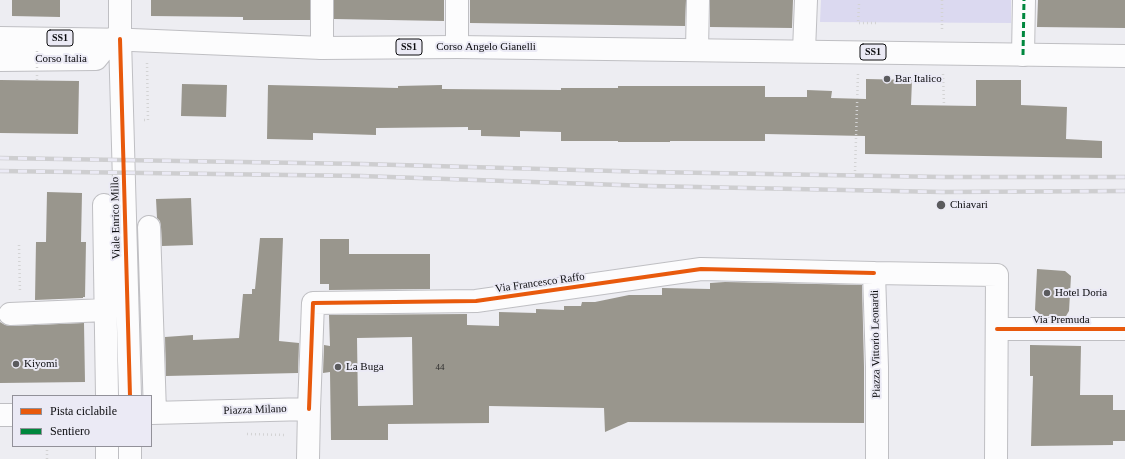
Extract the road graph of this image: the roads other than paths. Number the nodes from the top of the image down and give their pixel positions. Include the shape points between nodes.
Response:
1 (120, 0) edge
2 (322, 0) edge
3 (457, 0) edge
4 (698, 0) edge
5 (806, 0) edge
6 (1024, 0) edge
7 (0, 38) edge
8 (116, 39) junction
9 (457, 47) junction
10 (322, 48) junction
11 (697, 49) junction
12 (804, 51) junction
13 (1023, 55) junction
14 (1125, 56) edge
15 (0, 60) edge
16 (104, 205) dead end
17 (149, 227) dead end
18 (874, 273) junction
19 (106, 310) junction
20 (15, 314) road end
21 (997, 329) junction
22 (1125, 329) edge
23 (107, 395) edge
24 (130, 395) edge
25 (309, 409) junction
26 (153, 413) edge
27 (0, 415) edge
28 (12, 415) edge
29 (107, 447) edge
30 (130, 447) edge
31 (107, 459) edge
32 (130, 459) edge
33 (308, 459) edge
34 (877, 459) edge
35 (996, 459) edge

1 - 8 street, Viale Enrico Millo
2 - 10 street
3 - 9 street
4 - 11 street
5 - 12 street
6 - 13 street
7 - 8 street, Corso Italia / SS1
8 - 10 street, Corso Angelo Gianelli / SS1
8 - 15 street, Corso Italia via 96,59
8 - 24 street, Viale Enrico Millo
9 - 10 street, Corso Angelo Gianelli / SS1
9 - 11 street, Corso Angelo Gianelli / SS1
11 - 12 street, Corso Angelo Gianelli / SS1
12 - 13 street, SS1
13 - 14 street
16 - 19 street, Viale Enrico Millo
17 - 26 street
18 - 21 street via 997,276
18 - 25 street, Via Francesco Raffo via 701,269 476,301 313,303
18 - 34 street, Piazza Vittorio Leonardi
19 - 20 street
19 - 23 street, Viale Enrico Millo
21 - 22 street, Via Premuda
21 - 35 street
25 - 26 street, Piazza Milano
25 - 33 street
27 - 28 street
29 - 31 street
30 - 32 street

